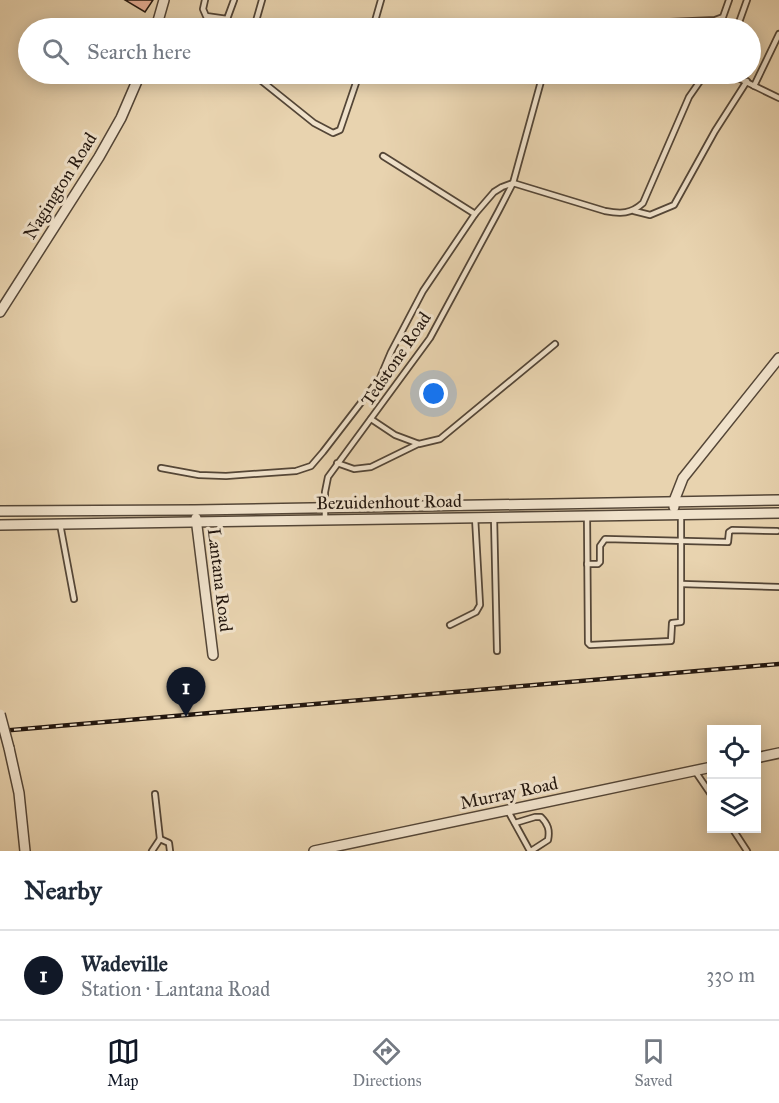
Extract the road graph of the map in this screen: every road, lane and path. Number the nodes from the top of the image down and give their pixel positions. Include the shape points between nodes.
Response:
1 (164, 0) edge
2 (205, 0) edge
3 (234, 0) edge
4 (261, 0) edge
5 (381, 0) edge
6 (729, 0) edge
7 (747, 0) edge
8 (160, 18) edge
9 (218, 18) edge
10 (228, 18) edge
11 (256, 18) edge
12 (376, 18) edge
13 (720, 18) edge
14 (741, 18) edge
15 (779, 34) edge
16 (761, 71) edge
17 (136, 84) edge
18 (265, 84) edge
19 (356, 84) edge
20 (540, 84) edge
21 (698, 84) edge
22 (745, 84) edge
23 (751, 84) edge
24 (754, 86) joint
25 (779, 98) edge
26 (383, 156) dead end
27 (513, 183) junction
28 (634, 211) junction
29 (475, 214) junction
30 (0, 312) edge
31 (555, 344) dead end
32 (779, 358) edge
33 (371, 418) junction
34 (419, 444) junction
35 (337, 463) junction
36 (160, 468) dead end
37 (779, 500) edge
38 (674, 501) junction
39 (580, 503) junction
40 (472, 505) junction
41 (325, 507) junction
42 (289, 508) junction
43 (195, 510) junction
44 (0, 511) edge
45 (59, 511) junction
46 (779, 513) edge
47 (677, 515) junction
48 (583, 516) junction
49 (473, 517) junction
50 (494, 517) junction
51 (289, 520) junction
52 (325, 520) junction
53 (196, 523) junction
54 (60, 524) junction
55 (0, 525) edge
56 (777, 531) dead end
57 (681, 540) junction
58 (587, 564) junction
59 (682, 584) junction
60 (779, 587) edge
61 (74, 598) dead end
62 (450, 625) dead end
63 (497, 651) dead end
64 (213, 655) dead end
65 (0, 714) edge
66 (779, 753) edge
67 (761, 757) edge
68 (707, 768) edge
69 (695, 771) junction
70 (707, 790) edge
71 (155, 794) dead end
72 (508, 810) junction
73 (515, 823) junction
74 (735, 833) edge
75 (160, 839) junction
76 (319, 850) edge
77 (25, 851) edge
78 (152, 851) edge
79 (170, 851) edge
80 (530, 851) edge
81 (747, 851) edge

1 - 8 street
2 - 9 lane via 204,13
3 - 10 lane
4 - 11 lane
5 - 12 lane
6 - 13 lane
7 - 14 lane
15 - 16 lane
17 - 30 street, Nagington Road via 99,157
18 - 19 lane via 314,123 333,133 340,130
20 - 27 lane, Tedstone Road
21 - 28 lane via 643,203
22 - 28 lane via 674,205 650,215
23 - 24 lane
24 - 25 lane
26 - 29 lane
27 - 28 lane via 605,211
27 - 29 lane via 494,192
27 - 33 lane, Tedstone Road via 430,338
29 - 36 lane via 423,291 380,378 311,466 296,471 226,476
31 - 34 lane via 440,439
32 - 38 street via 683,478
33 - 34 lane via 395,435
33 - 35 lane, Tedstone Road
34 - 35 lane via 371,467 354,469
35 - 41 lane, Tedstone Road via 328,477
37 - 38 street, Bezuidenhout Road
38 - 39 street, Bezuidenhout Road
38 - 47 street
39 - 40 street, Bezuidenhout Road
39 - 48 street
40 - 41 street, Bezuidenhout Road
40 - 49 street
41 - 42 street, Bezuidenhout Road
41 - 52 lane, Tedstone Road
42 - 43 street, Bezuidenhout Road
42 - 51 street
43 - 45 street, Bezuidenhout Road
43 - 53 street, Lantana Road
44 - 45 street, Bezuidenhout Road
45 - 54 street
46 - 47 street, Bezuidenhout Road
47 - 48 street, Bezuidenhout Road
47 - 57 lane
48 - 50 street, Bezuidenhout Road
48 - 58 lane
49 - 50 street, Bezuidenhout Road
49 - 52 street, Bezuidenhout Road
49 - 62 lane via 480,605 476,612
50 - 63 lane
51 - 52 street, Bezuidenhout Road
51 - 53 street, Bezuidenhout Road
53 - 54 street, Bezuidenhout Road
53 - 64 street, Lantana Road
54 - 55 street, Bezuidenhout Road
54 - 61 lane
56 - 57 lane via 732,530 728,542
57 - 58 lane via 605,539 600,546 600,562
57 - 59 lane
58 - 59 lane via 590,645 671,642 672,623 681,622
59 - 60 lane
65 - 77 street, bridge via 18,793
66 - 67 street
68 - 69 street, Murray Road
69 - 70 lane
69 - 72 street, Murray Road
71 - 75 lane
72 - 73 lane
72 - 76 street, Murray Road
73 - 80 lane
73 - 80 lane via 535,817 547,826 548,840
74 - 81 lane
75 - 78 lane
75 - 79 lane via 169,843

